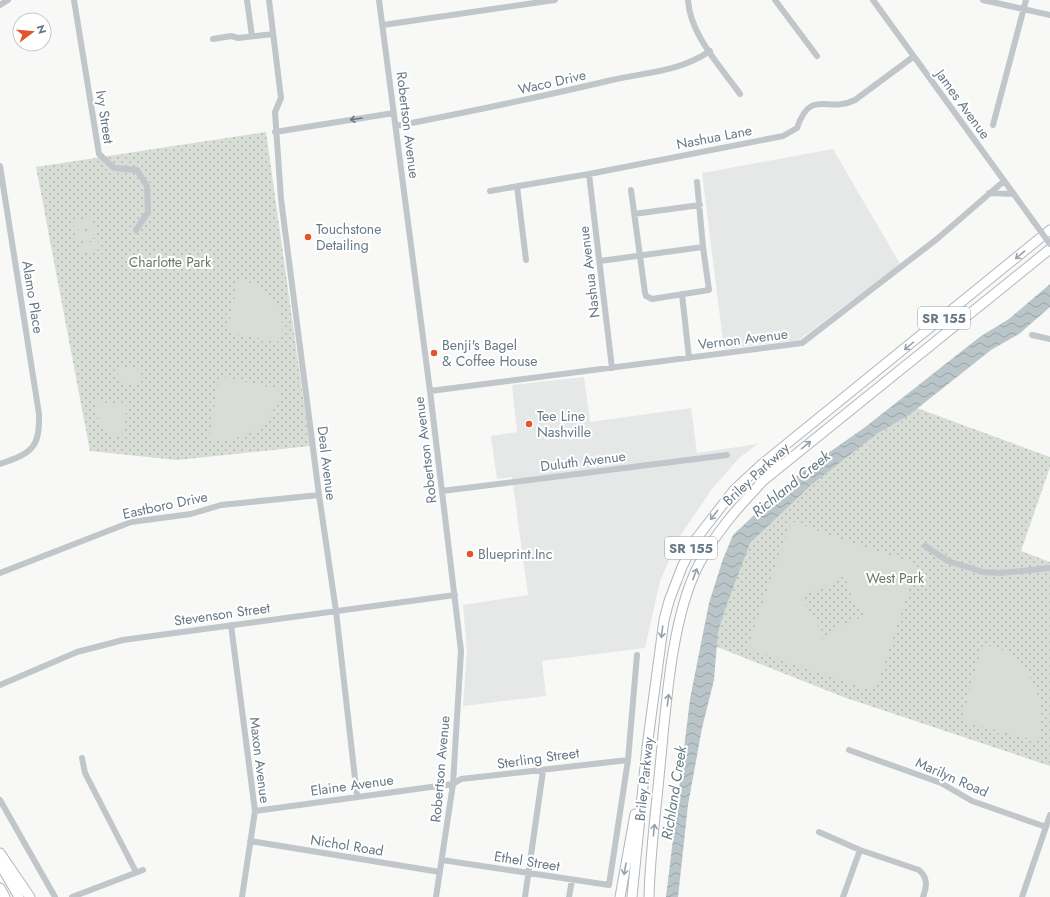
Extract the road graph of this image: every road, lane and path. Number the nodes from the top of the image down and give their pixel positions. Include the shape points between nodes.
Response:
1 (8, 0) edge
2 (74, 0) edge
3 (247, 0) edge
4 (268, 0) edge
5 (379, 0) edge
6 (555, 0) edge
7 (688, 0) edge
8 (775, 0) edge
9 (873, 0) edge
10 (984, 0) edge
11 (1026, 0) edge
12 (0, 6) edge
13 (1024, 10) junction
14 (1050, 15) edge
15 (383, 25) junction
16 (273, 34) junction
17 (252, 36) junction
18 (213, 39) dead end
19 (710, 52) junction
20 (817, 56) dead end
21 (913, 57) junction
22 (740, 94) dead end
23 (394, 113) junction
24 (993, 125) dead end
25 (396, 126) junction
26 (275, 132) junction
27 (0, 166) edge
28 (589, 174) junction
29 (1004, 181) junction
30 (697, 182) dead end
31 (517, 186) junction
32 (631, 190) dead end
33 (490, 191) dead end
34 (989, 194) junction
35 (1014, 194) junction
36 (700, 205) junction
37 (634, 214) junction
38 (136, 230) dead end
39 (1050, 230) edge
40 (1050, 244) edge
41 (704, 247) junction
42 (1050, 249) edge
43 (640, 255) junction
44 (526, 260) dead end
45 (600, 261) junction
46 (682, 294) junction
47 (1032, 335) dead end
48 (1050, 339) edge
49 (689, 358) junction
50 (612, 368) junction
51 (430, 391) junction
52 (727, 455) dead end
53 (0, 464) edge
54 (442, 490) junction
55 (319, 495) junction
56 (926, 546) dead end
57 (1050, 568) edge
58 (0, 573) edge
59 (455, 595) junction
60 (336, 612) junction
61 (231, 625) junction
62 (637, 655) dead end
63 (0, 685) edge
64 (647, 747) junction
65 (849, 750) dead end
66 (82, 758) dead end
67 (628, 760) junction
68 (543, 770) junction
69 (453, 784) junction
70 (357, 796) junction
71 (0, 800) edge
72 (255, 811) junction
73 (1050, 815) edge
74 (1046, 827) junction
75 (819, 832) dead end
76 (250, 841) junction
77 (860, 850) junction
78 (0, 853) edge
79 (442, 860) junction
80 (0, 864) edge
81 (650, 868) junction
82 (143, 870) dead end
83 (136, 872) junction
84 (440, 872) junction
85 (528, 873) junction
86 (572, 880) junction
87 (0, 888) edge
88 (5, 897) edge
89 (19, 897) edge
90 (30, 897) edge
91 (55, 897) edge
92 (72, 897) edge
93 (242, 897) edge
94 (436, 897) edge
95 (525, 897) edge
96 (569, 897) edge
97 (620, 897) edge
98 (632, 897) edge
99 (646, 897) edge
100 (649, 897) edge
101 (843, 897) edge
102 (923, 897) edge
103 (1022, 897) edge

1 - 12 street
2 - 38 street, Ivy Street via 99,154 114,168 137,170 147,186 148,212
3 - 17 street
4 - 16 street, Deal Avenue
5 - 15 street, Robertson Avenue
6 - 15 street
7 - 19 street via 699,36
8 - 20 street
9 - 21 street, James Avenue
10 - 13 street
11 - 13 street
13 - 14 street
13 - 24 street
15 - 23 street, Robertson Avenue
16 - 17 street
16 - 26 street, Deal Avenue via 281,98 274,112
17 - 18 street
19 - 22 street
19 - 25 street, Waco Drive via 677,68
21 - 28 street, Nashua Lane via 845,105 818,104 809,107 802,114 797,128 783,136
21 - 29 street, James Avenue
23 - 25 street, Robertson Avenue
23 -> 26 street
25 - 51 street, Robertson Avenue
26 - 55 street, Deal Avenue via 281,199
27 - 53 street, Alamo Place via 40,433 32,447 21,456
28 - 31 street, Nashua Lane
28 - 45 street, Nashua Avenue
29 - 34 street, Vernon Avenue
29 - 35 street, James Avenue
30 - 36 street
31 - 33 street, Nashua Lane
31 - 44 street
32 - 37 street
34 - 35 street
34 - 49 street, Vernon Avenue via 937,239 802,343
35 - 40 street, James Avenue, bridge
36 - 37 street
36 - 41 street
37 - 43 street
39 -> 64 highway, Briley Parkway / SR 155 via 762,464 734,490 713,516 696,539 682,567 664,620
41 - 43 street
41 - 46 street via 709,290
81 -> 42 highway, Briley Parkway / SR 155 via 676,634 686,597 698,567 713,541 739,506 764,480
43 - 45 street
43 - 46 street via 646,296 652,299
45 - 50 street, Nashua Avenue
46 - 49 street
47 - 48 street
49 - 50 street, Vernon Avenue
50 - 51 street, Vernon Avenue
51 - 54 street, Robertson Avenue
52 - 54 street, Duluth Avenue
54 - 59 street, Robertson Avenue
55 - 58 street, Eastboro Drive via 226,504 191,514 130,522
55 - 60 street, Deal Avenue
56 - 57 street via 948,561 978,571
59 - 60 street, Stevenson Street
59 - 69 street, Robertson Avenue via 461,651
60 - 61 street, Stevenson Street
60 - 70 street, Deal Avenue
61 - 63 street, Stevenson Street via 123,640 77,652
61 - 72 street, Maxon Avenue
62 - 67 street
64 -> 97 highway
64 - 98 highway, Briley Parkway / SR 155
65 - 74 street, Marilyn Road via 941,783 972,801
66 - 83 street via 85,773
67 - 68 street, Sterling Street
67 - 86 street, Ethel Street via 609,885
68 - 69 street, Sterling Street via 461,779
68 - 85 street
69 - 70 street, Elaine Avenue
69 - 79 street, Robertson Avenue
70 - 72 street, Elaine Avenue
71 - 91 street
72 - 76 street, Maxon Avenue
73 - 74 street
74 - 103 street
75 - 77 street
76 - 84 street, Nichol Road
76 - 93 street, Maxon Avenue
77 - 101 street
77 - 102 street via 919,870 926,875 927,885
78 - 90 highway
79 - 84 street, Robertson Avenue
79 - 85 street, Ethel Street
80 - 89 highway
81 - 99 highway
81 - 100 highway, Briley Parkway / SR 155
82 - 83 street
83 - 92 street
84 - 94 street, Robertson Avenue
85 - 86 street, Ethel Street
85 - 95 street
86 - 96 street
87 - 88 highway

